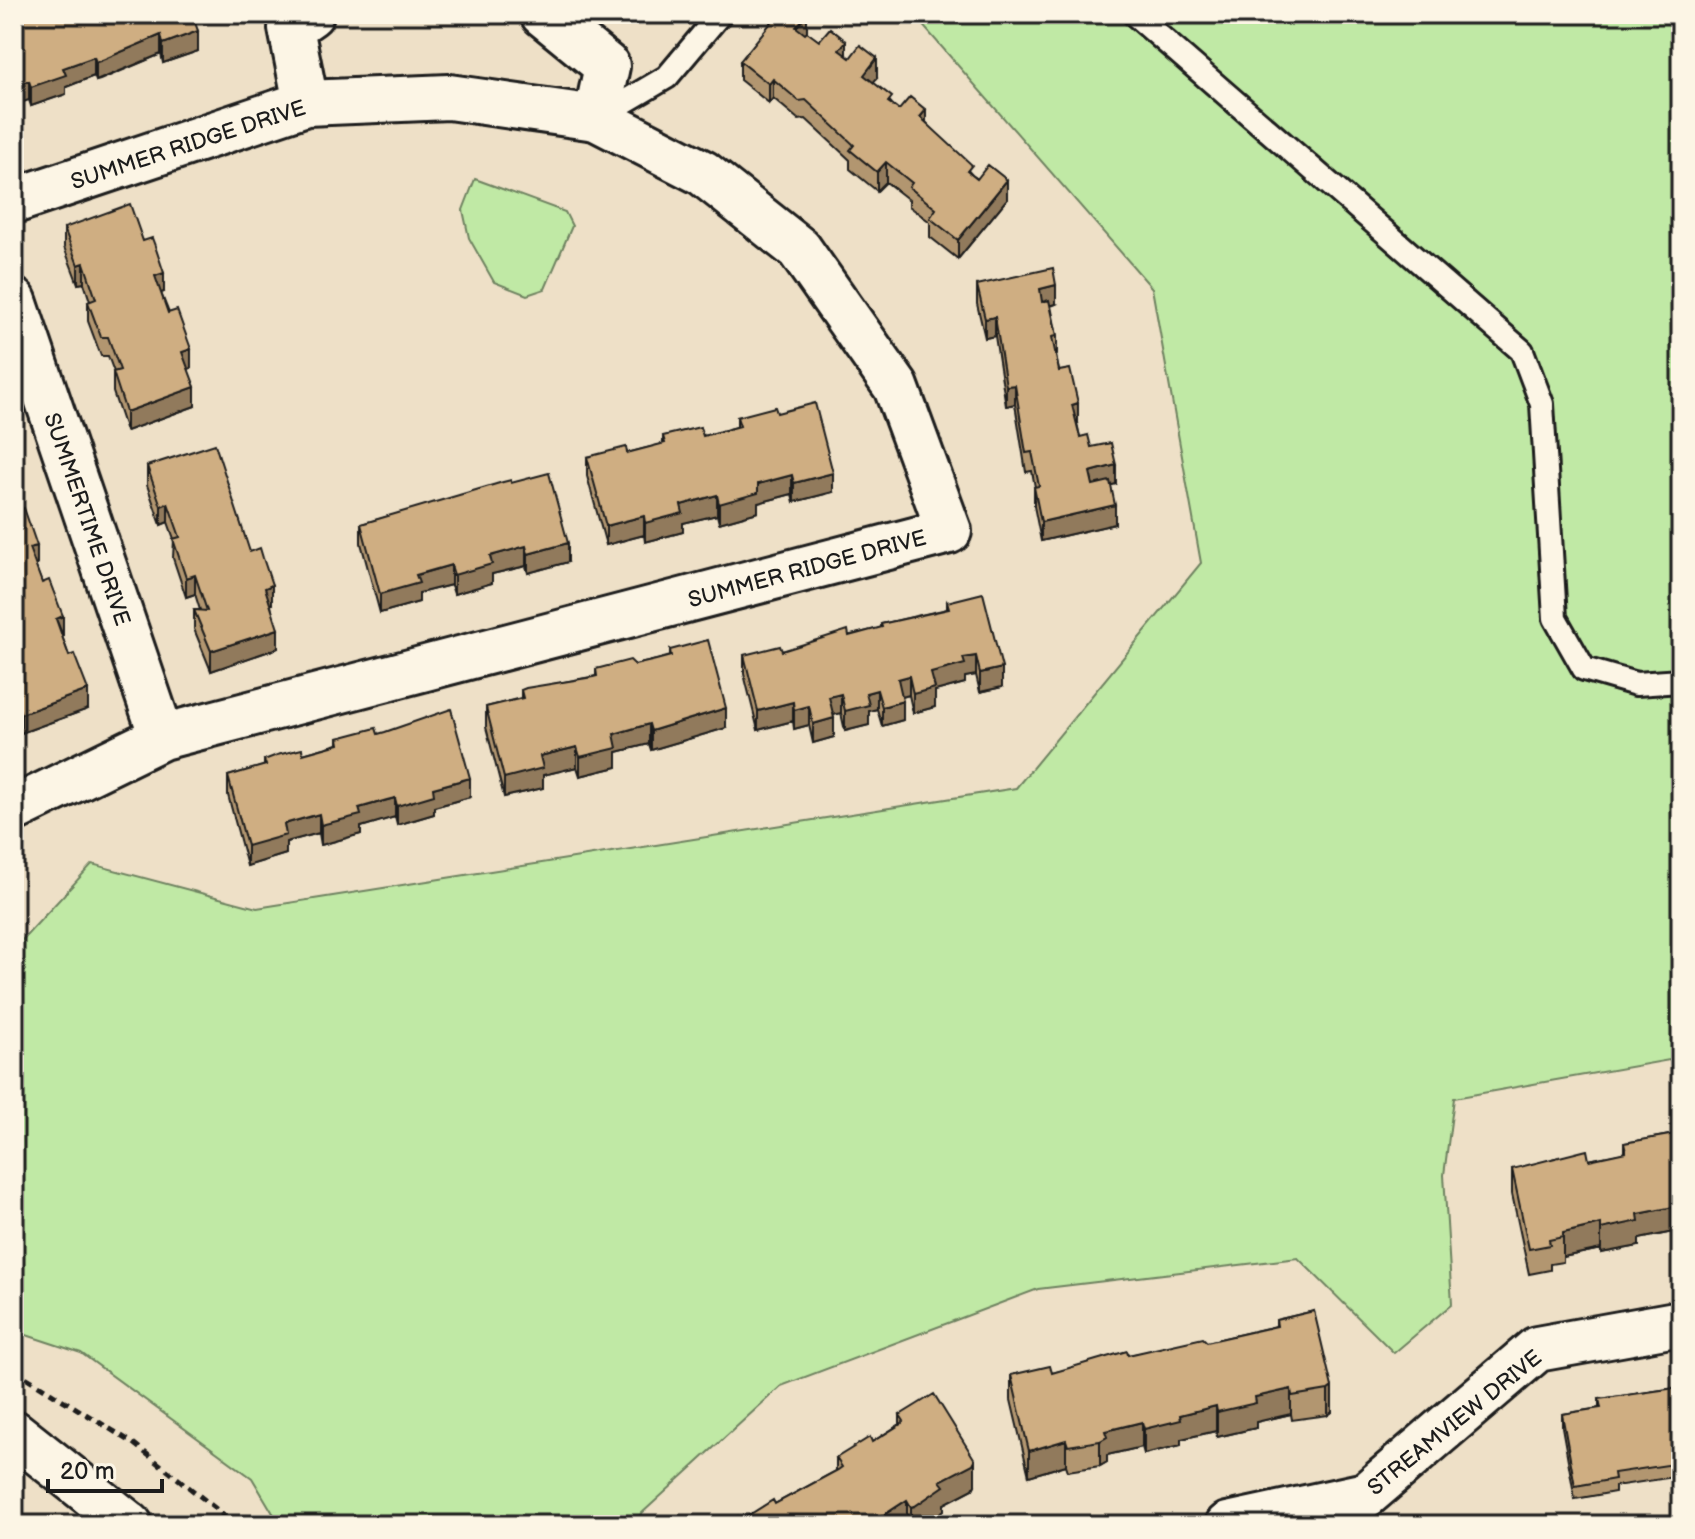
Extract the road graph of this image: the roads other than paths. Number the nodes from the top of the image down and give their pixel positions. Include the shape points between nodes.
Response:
1 (311, 14) edge
2 (543, 14) edge
3 (720, 14) edge
4 (1134, 14) edge
5 (306, 103) junction
6 (596, 118) junction
7 (14, 201) edge
8 (14, 301) edge
9 (1681, 681) edge
10 (162, 737) junction
11 (14, 809) edge
12 (1681, 1323) edge
13 (14, 1433) edge
14 (1371, 1510) edge
15 (130, 1525) edge
16 (1228, 1525) edge

1 - 5 street via 291,28
2 - 6 street via 607,66
3 - 6 lane via 667,77
4 - 9 lane via 1522,351 1542,404 1555,618 1584,669 1636,684
5 - 6 street, SUMMER RIDGE DRIVE via 449,97
5 - 7 street, SUMMER RIDGE DRIVE
6 - 10 street, SUMMER RIDGE DRIVE via 703,173 799,249 896,387 949,531
8 - 10 street, SUMMERTIME DRIVE
10 - 11 street, SUMMER RIDGE DRIVE
12 - 14 street, STREAMVIEW DRIVE via 1537,1349
13 - 15 street
14 - 16 street, STREAMVIEW DRIVE

